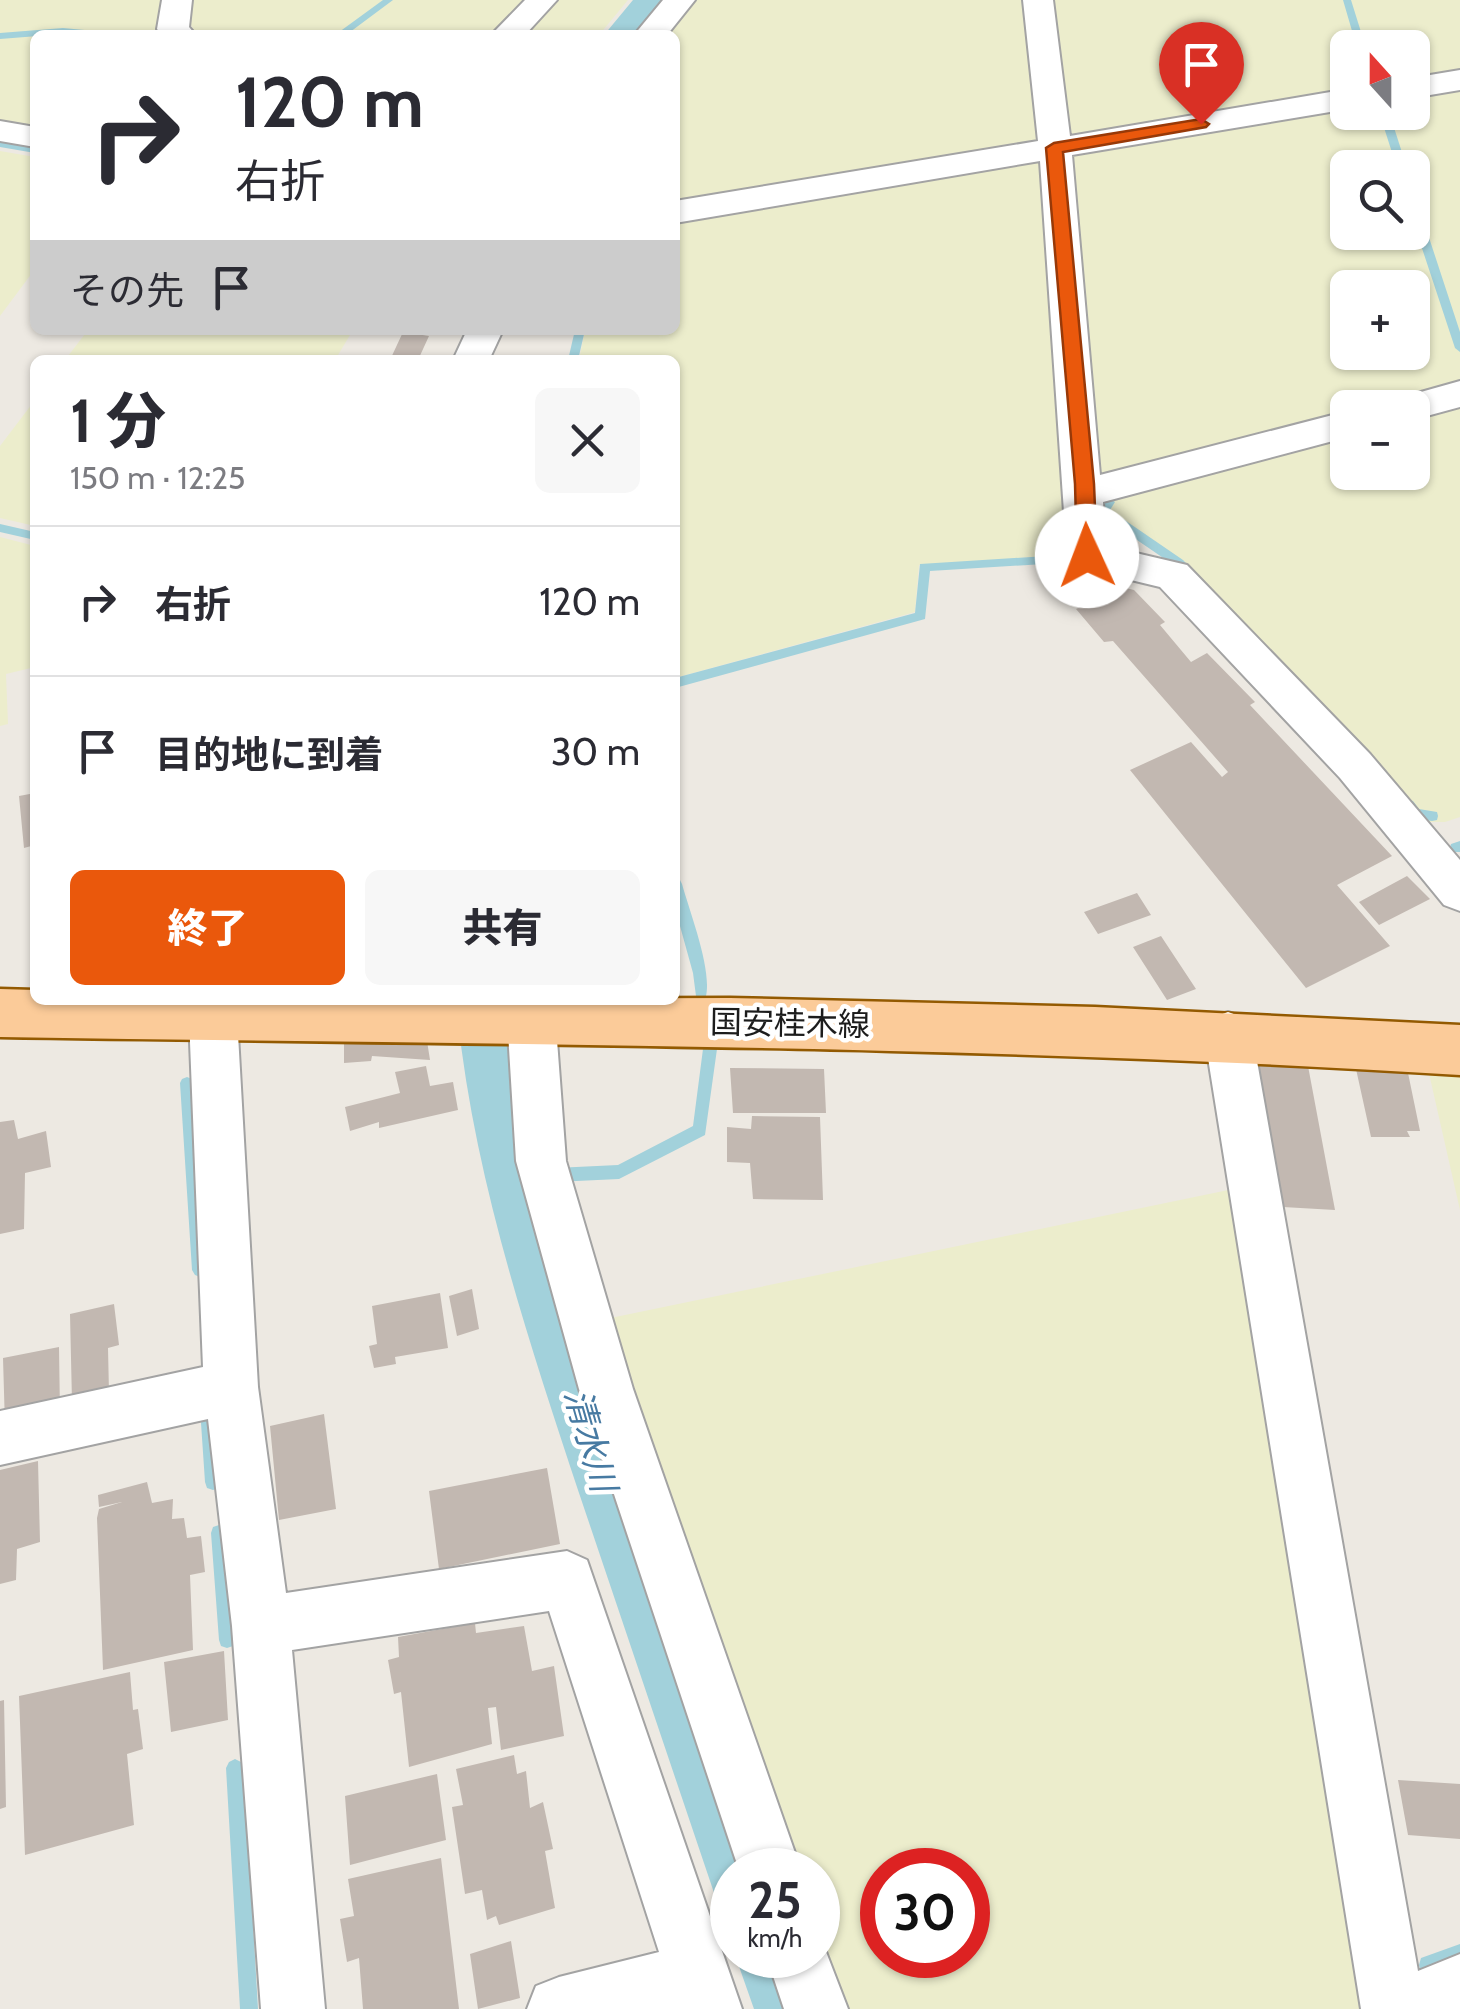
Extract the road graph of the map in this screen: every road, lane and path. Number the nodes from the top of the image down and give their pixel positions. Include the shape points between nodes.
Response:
1 (177, 0) edge
2 (542, 0) edge
3 (680, 0) edge
4 (1038, 0) edge
5 (174, 30) edge
6 (512, 30) edge
7 (654, 30) edge
8 (1460, 80) edge
9 (1430, 85) edge
10 (1330, 102) edge
11 (0, 131) edge
12 (30, 137) edge
13 (1054, 148) junction
14 (680, 211) edge
15 (1460, 394) edge
16 (1430, 402) edge
17 (1330, 429) edge
18 (1085, 493) junction
19 (1440, 835) edge
20 (1460, 892) edge
21 (526, 1012) edge
22 (0, 1013) edge
23 (213, 1017) junction
24 (1228, 1033) junction
25 (1460, 1050) edge
26 (231, 1387) junction
27 (0, 1438) edge
28 (261, 1626) junction
29 (762, 1848) edge
30 (806, 1978) edge
31 (1460, 1986) edge
32 (704, 1992) edge
33 (293, 2009) edge
34 (559, 2009) edge
35 (816, 2009) edge
36 (1393, 2009) edge
37 (1406, 2009) edge

1 - 5 street
2 - 6 street
3 - 7 street
4 - 13 street
8 - 9 street
10 - 13 street
11 - 12 street
13 - 14 street
13 - 18 street
15 - 16 street
17 - 18 street
18 - 19 street via 1087,556 1173,575 1356,766
19 - 20 street
21 - 23 main road, 国安桂木線
21 - 24 main road, 国安桂木線
21 - 29 street via 541,1161 606,1389
22 - 23 main road, 国安桂木線
23 - 26 street
24 - 25 main road, 国安桂木線
24 - 36 street
26 - 27 street
26 - 28 street
28 - 32 street via 567,1580
28 - 33 street
30 - 35 street
31 - 37 street
32 - 34 street

